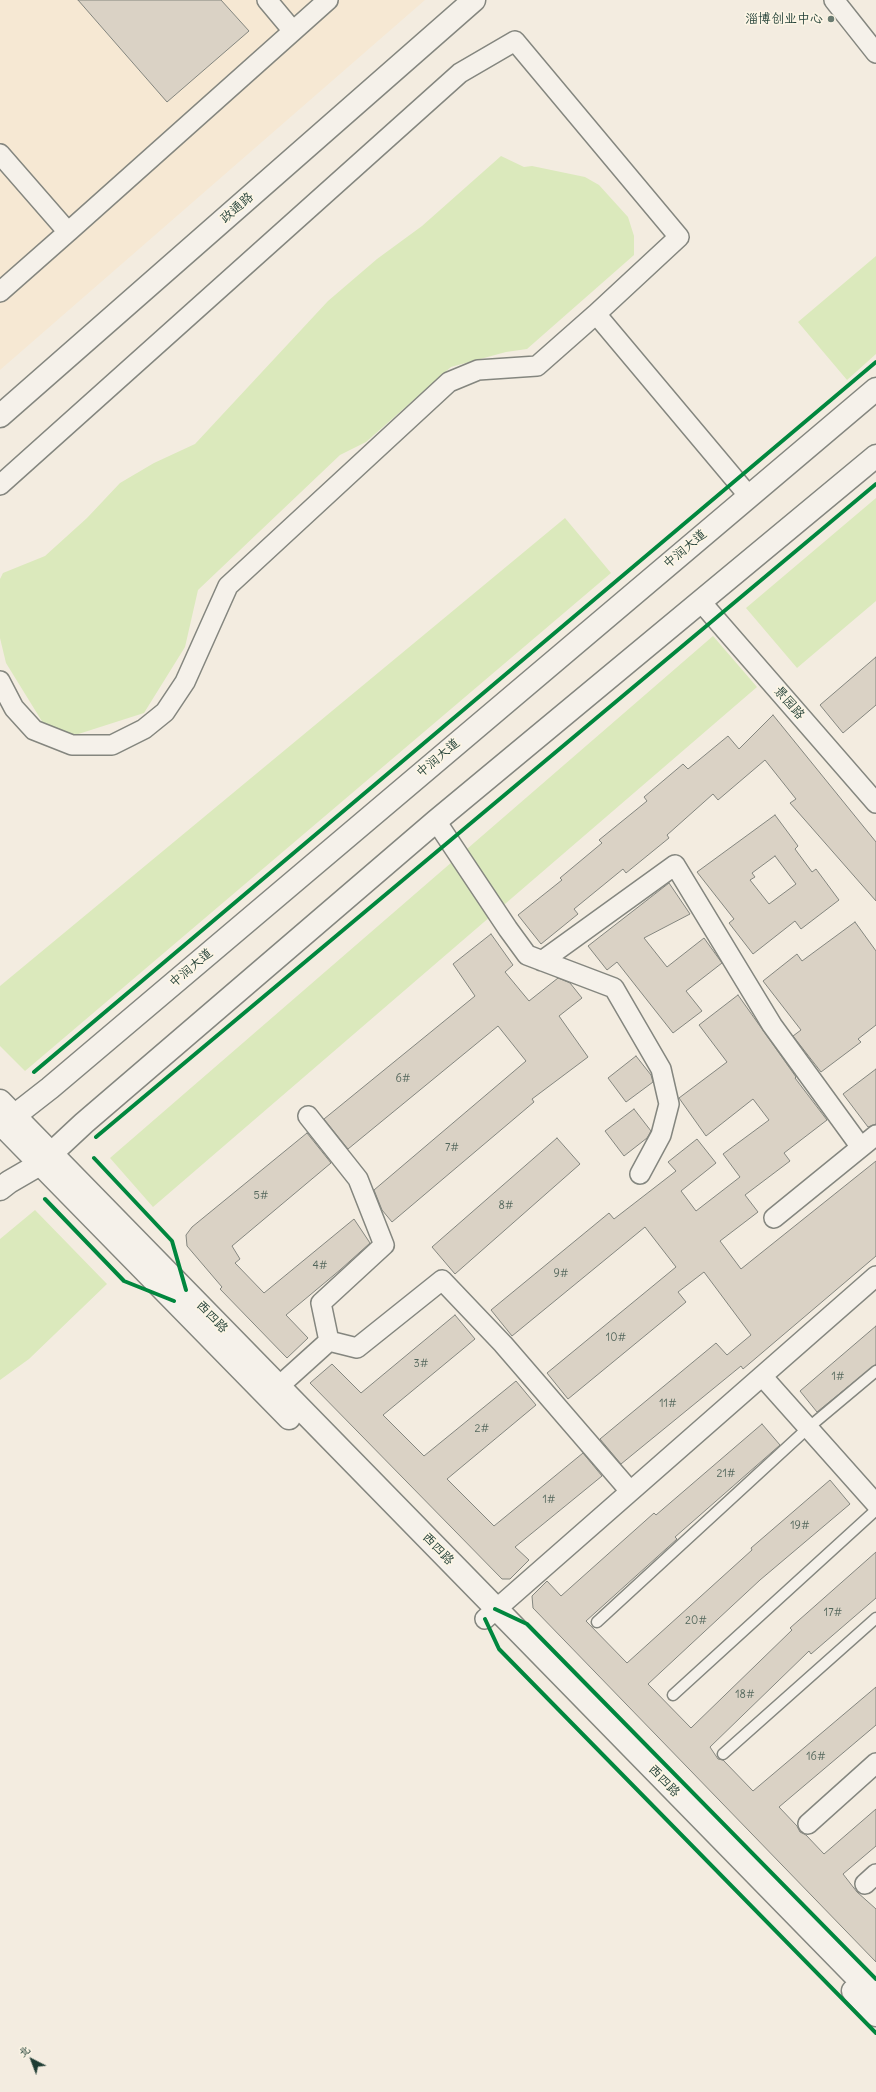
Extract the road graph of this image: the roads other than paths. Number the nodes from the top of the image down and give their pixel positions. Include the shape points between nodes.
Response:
1 (266, 0) edge
2 (328, 0) edge
3 (474, 0) edge
4 (834, 0) edge
5 (293, 31) junction
6 (876, 53) edge
7 (0, 154) edge
8 (68, 232) junction
9 (0, 292) edge
10 (596, 314) junction
11 (876, 389) edge
12 (0, 416) edge
13 (876, 456) edge
14 (0, 485) edge
15 (748, 495) junction
16 (702, 602) junction
17 (0, 685) edge
18 (876, 803) edge
19 (436, 821) junction
20 (542, 961) junction
21 (308, 1116) dead end
22 (4, 1118) edge
23 (876, 1135) edge
24 (860, 1146) junction
25 (45, 1158) junction
26 (640, 1174) dead end
27 (0, 1189) edge
28 (774, 1218) dead end
29 (876, 1276) edge
30 (328, 1341) junction
31 (876, 1371) edge
32 (762, 1376) junction
33 (273, 1391) junction
34 (808, 1428) junction
35 (630, 1491) junction
36 (876, 1504) edge
37 (876, 1510) edge
38 (490, 1614) junction
39 (876, 1618) edge
40 (597, 1622) dead end
41 (673, 1695) dead end
42 (723, 1754) dead end
43 (876, 1764) edge
44 (808, 1824) dead end
45 (876, 1997) edge
46 (876, 2015) edge

1 - 5 street
2 - 5 street
3 - 12 street, 政通路
4 - 6 street
5 - 8 street
7 - 8 street
8 - 9 street
10 - 14 street via 679,237 515,41 460,73
10 - 15 street
10 - 17 street via 537,366 478,370 449,382 333,488 228,586 185,682 165,712 144,728 112,746 72,745 34,730 14,708
11 - 15 street, 中润大道
13 - 16 street
15 - 22 street, 中润大道
16 - 18 street, 景园路
16 - 19 street
19 - 20 street via 527,955
19 - 25 street
20 - 24 street via 675,865 772,1025
20 - 26 street via 614,988 661,1069 669,1104 661,1135
21 - 30 street via 358,1179 384,1245 321,1303
22 - 25 street, 西四路
23 - 24 street
24 - 28 street
25 - 27 street
25 - 33 street, 西四路
29 - 32 street
30 - 33 street
30 - 35 street via 356,1348 442,1280 503,1344
31 - 34 lane
32 - 34 street
32 - 35 street
33 - 38 street, 西四路
34 - 36 street
34 - 40 lane
35 - 38 street
37 - 41 lane
38 - 45 street, 西四路
38 - 46 street, 西四路
39 - 42 lane
43 - 44 street

